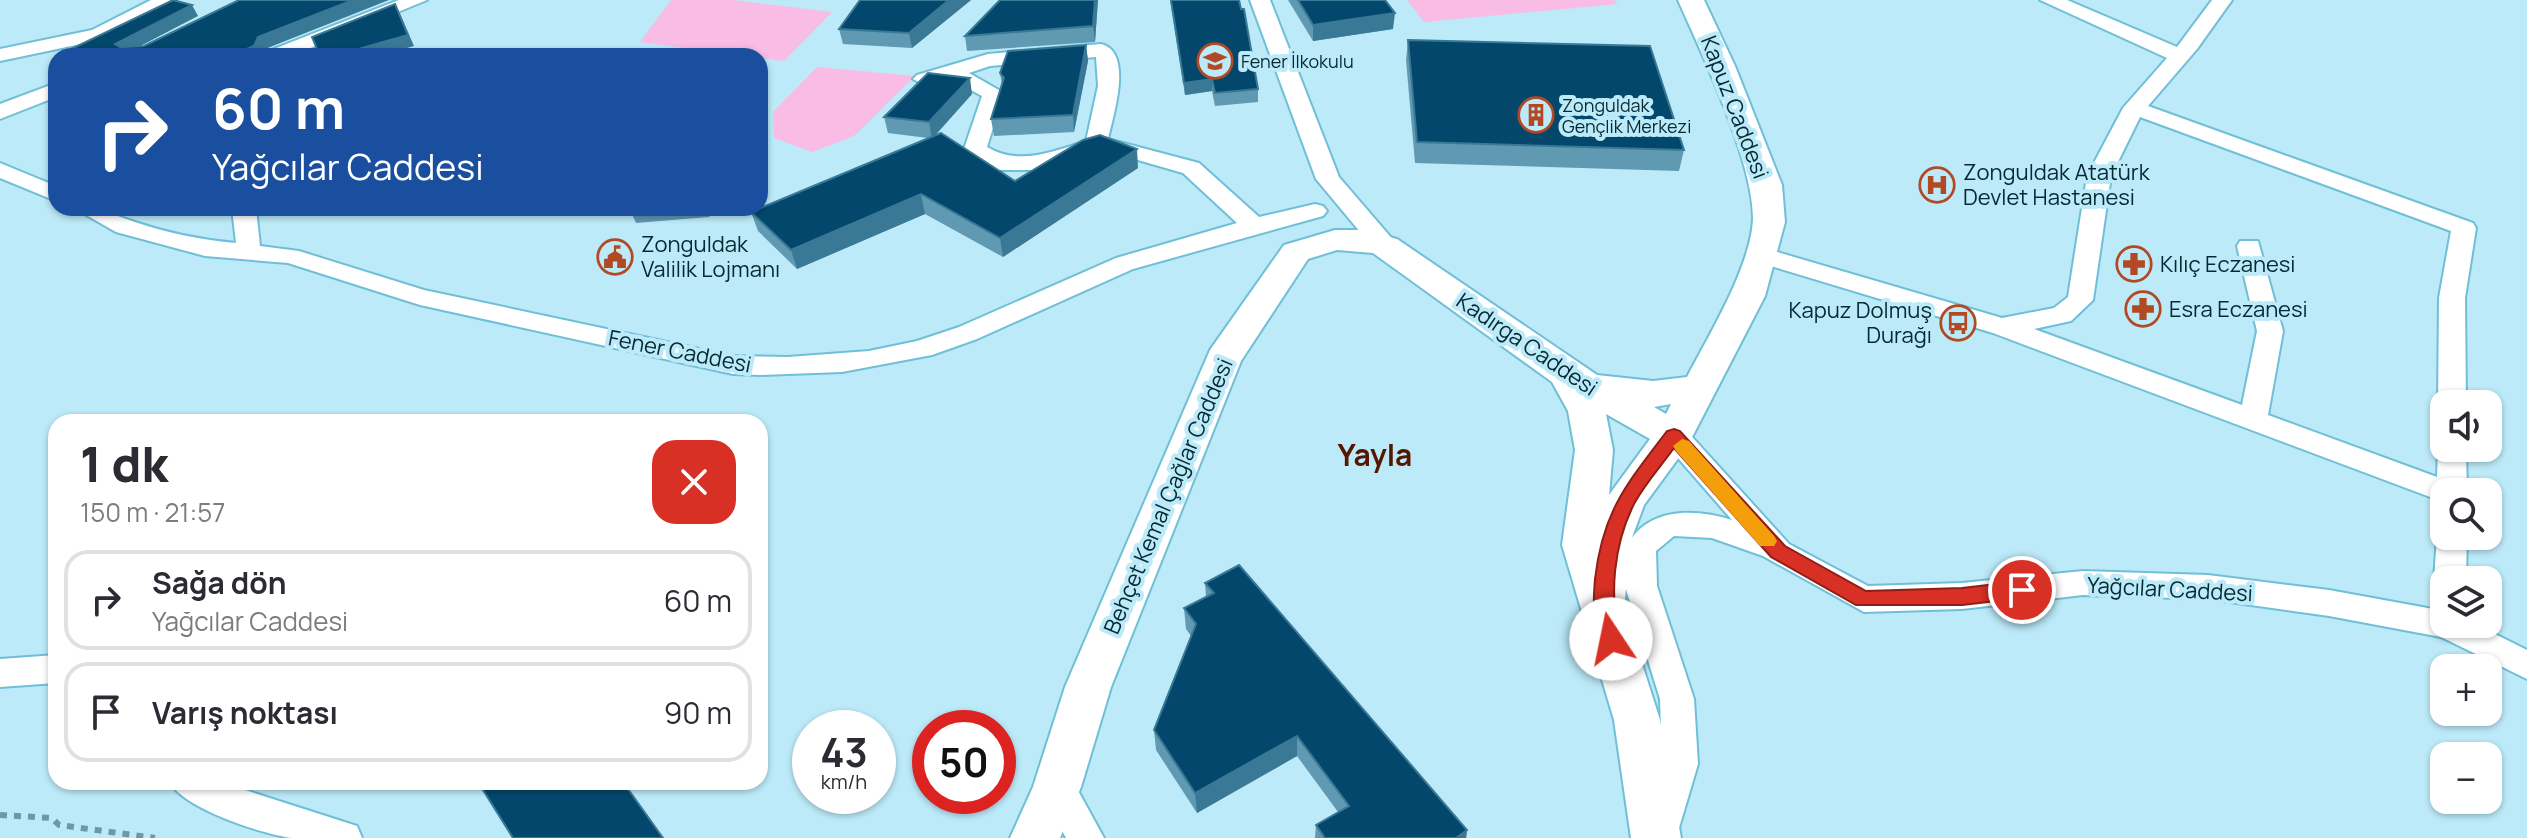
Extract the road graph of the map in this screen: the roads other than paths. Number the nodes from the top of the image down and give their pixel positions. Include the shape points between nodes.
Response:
1 (166, 0) edge
2 (417, 0) edge
3 (1260, 0) edge
4 (1691, 0) edge
5 (2050, 0) edge
6 (2222, 0) edge
7 (294, 48) edge
8 (0, 55) edge
9 (2180, 56) junction
10 (951, 72) junction
11 (924, 79) edge
12 (48, 92) edge
13 (2134, 108) junction
14 (0, 112) edge
15 (1096, 145) junction
16 (0, 170) edge
17 (1328, 179) junction
18 (48, 191) edge
19 (1315, 211) junction
20 (102, 216) edge
21 (245, 216) edge
22 (1254, 226) junction
23 (1385, 246) junction
24 (2249, 246) dead end
25 (1296, 252) junction
26 (249, 254) junction
27 (1760, 255) junction
28 (2002, 327) junction
29 (1566, 374) junction
30 (1698, 388) junction
31 (2452, 390) edge
32 (2253, 419) junction
33 (1674, 435) junction
34 (2430, 485) edge
35 (1778, 552) junction
36 (1602, 612) junction
37 (2430, 621) edge
38 (2474, 638) edge
39 (2527, 665) edge
40 (48, 670) edge
41 (0, 673) edge
42 (1057, 787) junction
43 (202, 790) edge
44 (344, 838) edge
45 (1035, 838) edge
46 (1086, 838) edge
47 (1657, 838) edge

1 - 8 street via 98,35
2 - 7 street
3 - 17 street
4 - 27 main road, Kapuz Caddesi via 1766,185 1769,222
5 - 9 street
6 - 9 street
9 - 13 street
10 - 11 street
10 - 15 street via 993,93 975,149 998,163 1042,163
10 - 15 street via 1001,58 1101,50 1107,57 1109,86
12 - 14 street
13 - 28 street via 2099,176 2080,300 2062,315
13 - 31 street via 2464,228 2452,298
15 - 22 street via 1191,168
16 - 18 street
17 - 19 street
17 - 23 street
19 - 22 street, Fener Caddesi
19 - 25 street
20 - 26 street, Fener Caddesi via 205,248
21 - 26 street
22 - 26 street, Fener Caddesi via 1101,272 950,340 893,357 784,367 733,365 420,297 290,256
23 - 25 main road via 1335,240
23 - 29 main road, Kadırga Caddesi
24 - 32 street via 2270,331
25 - 42 main road, Behçet Kemal Çağlar Caddesi via 1223,359 1088,687
27 - 28 street
27 - 30 main road, Kapuz Caddesi via 1748,296
28 - 32 street
29 - 30 main road via 1608,388 1653,394
29 - 33 main road, Kadırga Caddesi
29 - 36 main road via 1587,411 1594,450 1583,545
30 - 33 main road, Kapuz Caddesi
32 - 34 street
33 - 35 street, Yağcılar Caddesi
33 - 36 main road, Kapuz Caddesi via 1626,500 1610,540
35 - 37 street, Yağcılar Caddesi via 1864,599 1962,596 2083,583 2208,587
35 - 47 street via 1730,530 1689,524 1660,529 1641,547 1641,586 1677,699 1680,764
36 - 47 main road via 1637,720
38 - 39 street, Yağcılar Caddesi
40 - 41 street
42 - 45 main road, Behçet Kemal Çağlar Caddesi
42 - 46 street
43 - 44 street

